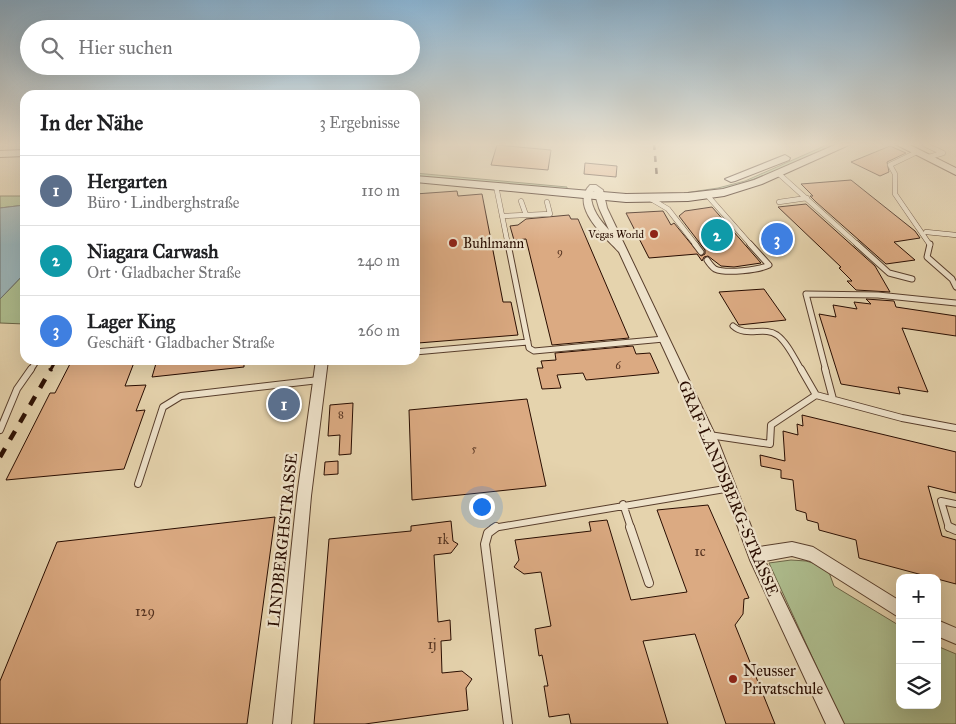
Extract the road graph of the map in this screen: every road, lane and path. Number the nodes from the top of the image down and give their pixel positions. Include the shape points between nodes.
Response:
1 (480, 178) edge
2 (731, 178) edge
3 (766, 178) edge
4 (784, 178) edge
5 (895, 178) edge
6 (420, 179) edge
7 (496, 186) junction
8 (589, 191) junction
9 (707, 195) junction
10 (601, 196) junction
11 (649, 198) junction
12 (807, 198) junction
13 (521, 201) dead end
14 (546, 202) dead end
15 (779, 202) dead end
16 (526, 215) junction
17 (502, 216) junction
18 (926, 232) dead end
19 (956, 235) edge
20 (624, 252) junction
21 (701, 252) dead end
22 (707, 260) dead end
23 (753, 264) dead end
24 (763, 269) junction
25 (912, 279) dead end
26 (956, 286) edge
27 (956, 303) edge
28 (732, 326) dead end
29 (664, 339) junction
30 (528, 342) junction
31 (420, 352) edge
32 (34, 365) edge
33 (321, 365) edge
34 (319, 380) junction
35 (816, 395) junction
36 (833, 399) junction
37 (956, 428) edge
38 (0, 430) edge
39 (709, 435) junction
40 (138, 484) dead end
41 (731, 488) junction
42 (623, 504) junction
43 (956, 504) edge
44 (956, 530) edge
45 (755, 555) junction
46 (649, 582) dead end
47 (896, 607) edge
48 (941, 630) edge
49 (956, 636) edge
50 (282, 724) edge
51 (508, 724) edge
52 (835, 724) edge

1 - 8 main road
2 - 8 main road via 704,186
3 - 9 main road
4 - 12 lane
5 - 26 lane via 896,194 930,244 927,257
6 - 7 main road
7 - 8 main road
7 - 17 lane
8 - 10 main road
8 - 20 street, GRAF-LANDSBERG-STRASSE via 588,206 601,227
9 - 11 main road
9 - 24 lane via 767,261 768,267
10 - 11 main road
10 - 20 street, GRAF-LANDSBERG-STRASSE via 603,208
11 - 21 lane via 668,209
12 - 15 lane
12 - 25 lane via 889,273
13 - 16 lane
14 - 16 lane via 550,214
16 - 17 lane
17 - 30 lane
18 - 19 lane
20 - 29 street, GRAF-LANDSBERG-STRASSE
22 - 24 lane via 716,269
23 - 24 lane
27 - 36 lane via 878,295 806,294
28 - 35 lane via 742,332 766,330 778,336
29 - 30 lane via 534,351
29 - 39 street, GRAF-LANDSBERG-STRASSE
30 - 31 lane
32 - 38 lane via 17,389
33 - 34 street, LINDBERGHSTRASSE
34 - 40 lane via 181,396 171,401 163,407
34 - 50 street, LINDBERGHSTRASSE via 304,496
35 - 36 lane
35 - 39 lane via 771,425 770,444
36 - 37 lane via 902,418
39 - 41 street, GRAF-LANDSBERG-STRASSE
41 - 42 lane
41 - 45 street, GRAF-LANDSBERG-STRASSE
42 - 46 lane
42 - 51 lane via 497,526 486,536
43 - 44 lane via 941,501 949,528
45 - 47 street via 792,549 813,554
45 - 52 street, GRAF-LANDSBERG-STRASSE
48 - 49 street

